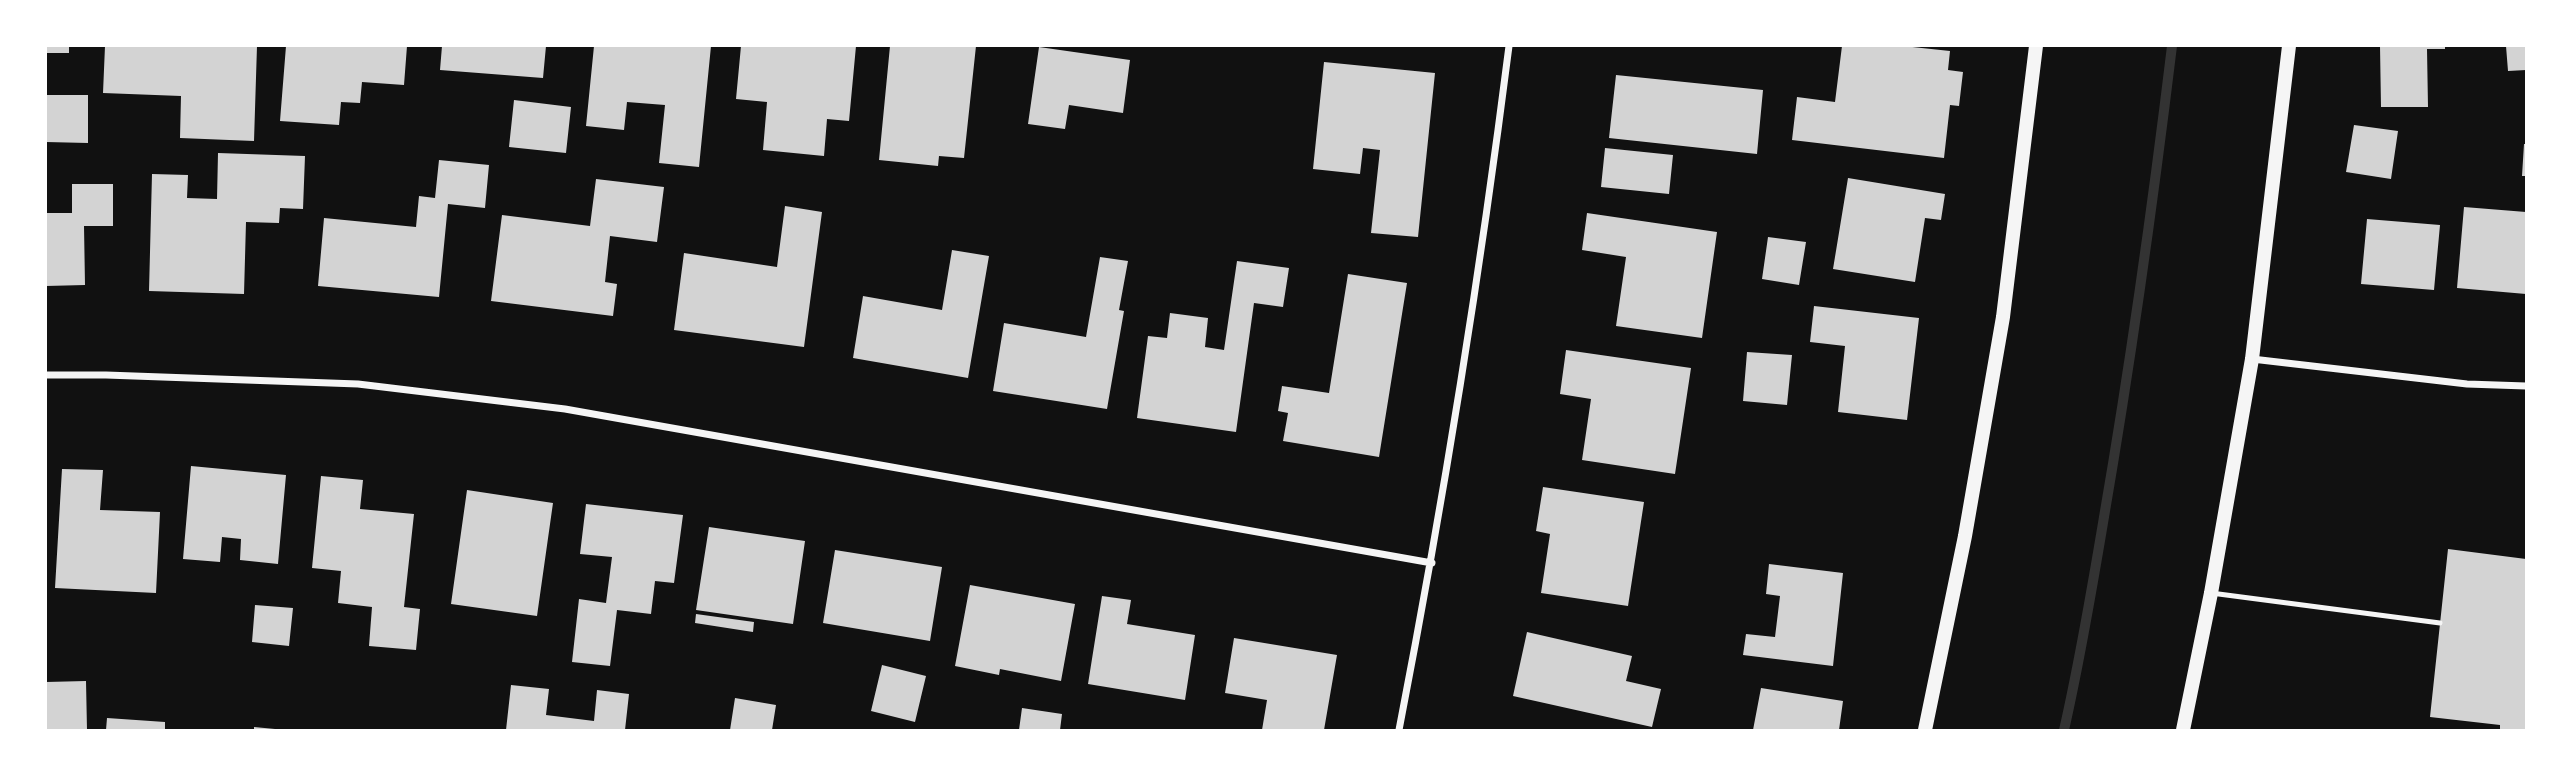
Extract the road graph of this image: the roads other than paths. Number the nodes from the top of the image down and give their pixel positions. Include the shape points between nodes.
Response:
1 (1508, 46) edge
2 (2036, 46) edge
3 (2289, 46) edge
4 (2252, 359) junction
5 (46, 375) edge
6 (2526, 386) edge
7 (1432, 563) junction
8 (2211, 593) junction
9 (2440, 623) dead end
10 (1399, 730) edge
11 (1925, 730) edge
12 (2183, 730) edge

1 - 7 street via 1487,218
2 - 11 main road via 2003,317
3 - 4 main road
4 - 6 street via 2467,384
4 - 8 main road
5 - 7 street via 358,384 565,409
7 - 10 street
8 - 9 lane
8 - 12 main road

